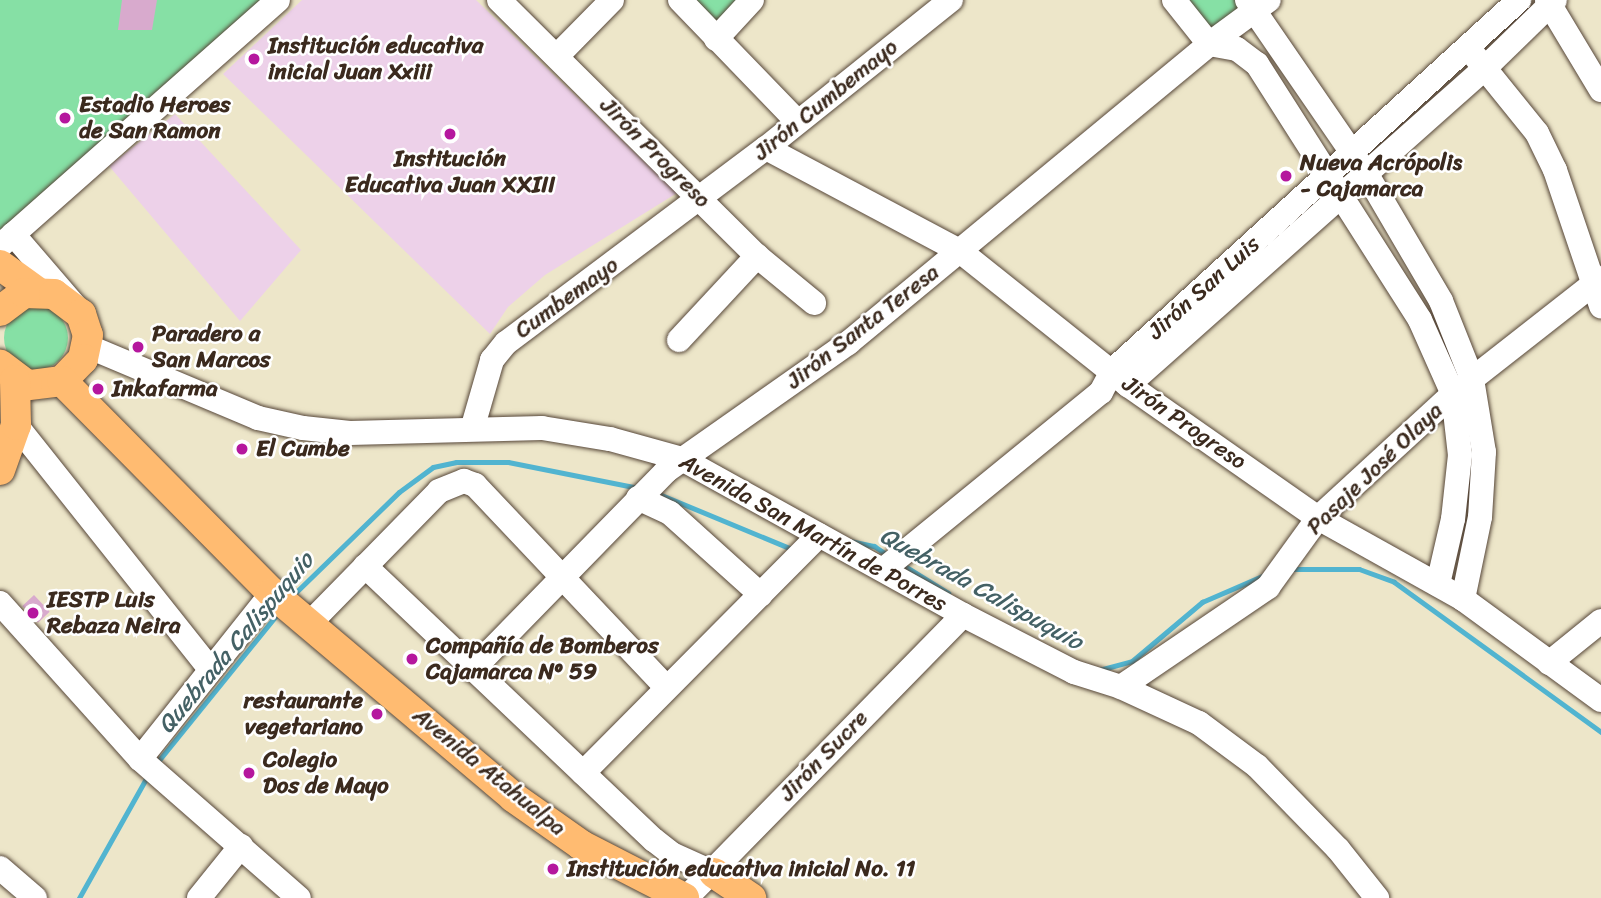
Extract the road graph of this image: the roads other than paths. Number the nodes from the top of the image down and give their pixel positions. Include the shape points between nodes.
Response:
1 (278, 0) edge
2 (499, 0) edge
3 (612, 0) edge
4 (680, 0) edge
5 (752, 0) edge
6 (951, 0) edge
7 (1174, 0) edge
8 (1519, 0) edge
9 (1550, 2) edge
10 (1257, 3) edge
11 (716, 39) junction
12 (1209, 44) junction
13 (1466, 47) junction
14 (558, 55) junction
15 (1486, 67) junction
16 (1601, 90) edge
17 (797, 121) junction
18 (766, 148) junction
19 (1359, 163) junction
20 (1332, 186) junction
21 (701, 198) junction
22 (7, 240) edge
23 (960, 251) junction
24 (757, 256) junction
25 (0, 265) edge
26 (1599, 289) edge
27 (36, 291) junction
28 (814, 303) dead end
29 (0, 311) edge
30 (81, 314) junction
31 (679, 340) dead end
32 (87, 346) junction
33 (7, 373) edge
34 (1120, 378) junction
35 (62, 381) junction
36 (1462, 387) junction
37 (16, 425) junction
38 (473, 426) junction
39 (682, 459) junction
40 (0, 470) edge
41 (643, 492) junction
42 (1318, 518) junction
43 (819, 535) junction
44 (893, 561) junction
45 (365, 566) junction
46 (562, 578) junction
47 (1438, 583) junction
48 (761, 596) junction
49 (1463, 599) junction
50 (0, 603) edge
51 (287, 606) junction
52 (963, 615) junction
53 (1601, 621) edge
54 (1549, 663) junction
55 (210, 669) junction
56 (472, 670) junction
57 (1121, 687) junction
58 (667, 688) junction
59 (1601, 700) edge
60 (148, 766) junction
61 (583, 773) junction
62 (241, 846) junction
63 (0, 868) edge
64 (714, 873) junction
65 (35, 898) edge
66 (199, 898) edge
67 (299, 898) edge
68 (644, 898) edge
69 (685, 898) edge
70 (751, 898) edge
71 (1377, 898) edge

1 - 22 street
2 - 14 street, Jirón Progreso
3 - 14 street
4 - 11 street
5 - 11 street
6 - 17 street, Jirón Cumbemayo
7 - 12 street
8 - 13 street, Jirón San Luis
9 - 15 street, Jirón San Luis
9 - 16 street
10 - 12 street, Jirón Santa Teresa
10 - 19 street
11 - 17 street
12 - 20 street via 1237,49 1257,64
12 - 23 street, Jirón Santa Teresa
13 - 15 street
13 - 19 street, Jirón San Luis
14 - 21 street, Jirón Progreso
15 - 19 street, Jirón San Luis
15 - 26 street via 1543,145
17 - 18 street, Jirón Cumbemayo
18 - 21 street, Jirón Cumbemayo
18 - 23 street, Jirón Progreso
19 - 20 street, Jirón San Luis
19 - 36 street via 1441,302
20 - 34 street, Jirón San Luis
20 - 36 street
21 - 24 street, Jirón Progreso
21 - 38 street, Cumbemayo via 506,343 492,360
22 - 30 street
23 - 34 street, Jirón Progreso
23 - 39 street, Jirón Santa Teresa via 849,343
24 - 28 street, Jirón Progreso
24 - 31 street
25 - 27 main road
26 - 36 street, Pasaje José Olaya
27 - 29 main road via 11,300
27 - 30 main road via 70,302
30 - 32 main road
32 - 35 main road via 76,370
32 - 38 street, Avenida San Martín de Porres via 258,418 291,426 350,433
33 - 35 main road via 40,387
33 - 37 main road
34 - 42 street, Jirón Progreso
34 - 44 street, Jirón San Luis
35 - 51 main road
36 - 42 street, Pasaje José Olaya
36 - 47 street via 1453,519
36 - 49 street via 1484,452 1480,517
37 - 40 main road
37 - 55 street
38 - 39 street, Avenida San Martín de Porres via 555,430
39 - 41 street, Jirón Santa Teresa
39 - 43 street, Avenida San Martín de Porres
41 - 46 street, Jirón Santa Teresa
41 - 48 street
42 - 47 street, Jirón Progreso
42 - 57 street, Pasaje José Olaya via 1274,580
43 - 44 street, Avenida San Martín de Porres
43 - 48 street
44 - 52 street, Avenida San Martín de Porres
45 - 46 street via 439,491 464,481 475,485
45 - 51 street
45 - 56 street
46 - 56 street, Jirón Santa Teresa
46 - 58 street
47 - 49 street, Jirón Progreso
48 - 58 street
49 - 54 street, Jirón Progreso
50 - 60 street
51 - 55 street
51 - 68 main road, Avenida Atahualpa via 313,640 505,813 570,858
51 - 69 main road, Avenida Atahualpa via 552,827
52 - 57 street, Avenida San Martín de Porres via 1074,671
52 - 64 street, Jirón Sucre
53 - 54 street
54 - 59 street, Jirón Progreso
55 - 60 street
56 - 61 street
57 - 71 street, Avenida San Martín de Porres via 1199,723 1257,766 1338,849
58 - 61 street
60 - 62 street
61 - 64 street via 672,854
62 - 66 street
62 - 67 street
63 - 65 street
64 - 69 street, Jirón Sucre
64 - 70 main road

